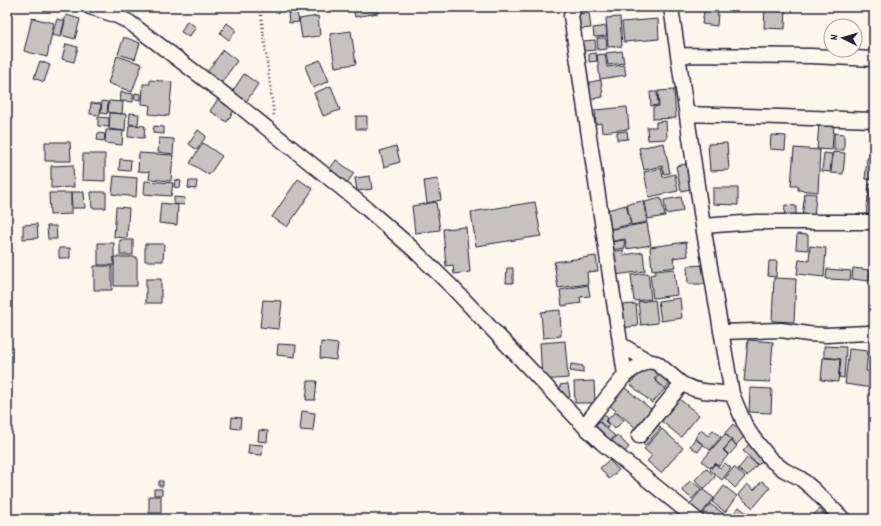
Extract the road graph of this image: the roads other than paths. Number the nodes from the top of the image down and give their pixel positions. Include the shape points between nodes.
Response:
1 (90, 7) edge
2 (574, 7) edge
3 (671, 7) edge
4 (678, 55) junction
5 (874, 59) edge
6 (687, 114) junction
7 (874, 120) edge
8 (874, 222) edge
9 (703, 226) junction
10 (722, 332) junction
11 (874, 332) edge
12 (620, 344) junction
13 (648, 362) junction
14 (625, 375) junction
15 (682, 384) junction
16 (732, 394) junction
17 (584, 426) junction
18 (639, 436) dead end
19 (696, 519) edge
20 (843, 519) edge

1 - 17 street via 128,22 232,100 365,207 452,287
2 - 12 street via 571,16
3 - 4 street
4 - 5 street
4 - 6 street
6 - 7 street
6 - 9 street
8 - 9 street via 756,222
9 - 10 street
10 - 11 street via 781,330 826,335
10 - 16 street
12 - 13 street
12 - 14 street
13 - 14 street
13 - 15 street via 657,363
14 - 17 street
15 - 16 street via 703,391
15 - 18 street
16 - 20 street via 745,425 771,460 800,478
17 - 19 street

